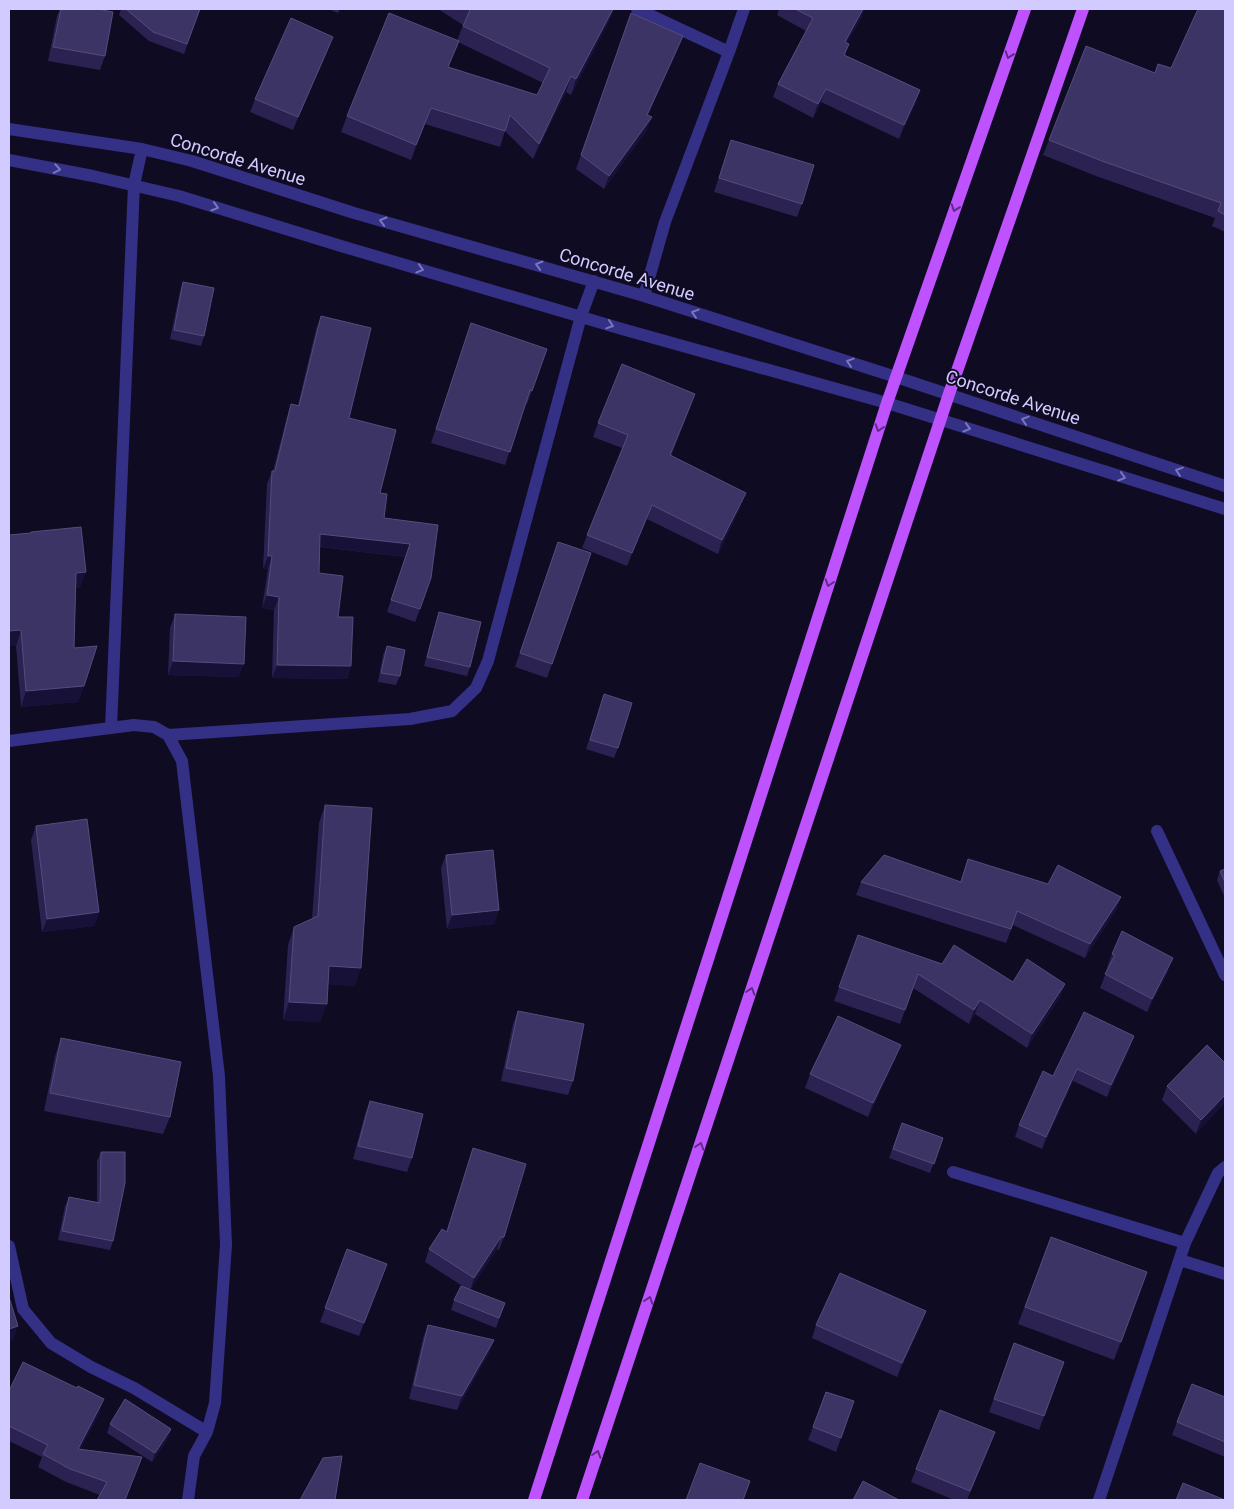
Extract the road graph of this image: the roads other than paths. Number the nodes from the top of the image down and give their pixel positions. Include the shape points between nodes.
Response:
1 (637, 9) edge
2 (744, 9) edge
3 (1025, 9) edge
4 (1083, 9) edge
5 (729, 52) junction
6 (9, 129) edge
7 (142, 149) junction
8 (9, 160) edge
9 (134, 185) junction
10 (594, 281) junction
11 (644, 296) junction
12 (581, 316) junction
13 (896, 376) junction
14 (949, 394) junction
15 (887, 404) junction
16 (940, 420) junction
17 (1225, 486) edge
18 (1225, 509) edge
19 (111, 728) junction
20 (168, 735) junction
21 (9, 741) edge
22 (1157, 831) dead end
23 (1225, 975) edge
24 (1225, 1167) edge
25 (953, 1172) dead end
26 (1185, 1243) junction
27 (9, 1246) edge
28 (1180, 1260) junction
29 (1225, 1274) edge
30 (207, 1432) junction
31 (188, 1500) edge
32 (534, 1500) edge
33 (582, 1500) edge
34 (1099, 1500) edge

1 - 5 street
2 - 5 street
3 -> 13 main road
4 - 14 main road
5 - 11 street via 665,222
6 - 7 street, Concorde Avenue
7 - 9 street
10 -> 7 street, Concorde Avenue
8 -> 9 street
9 -> 12 street
9 - 19 street
10 - 11 street, Concorde Avenue
10 - 12 street
13 -> 11 street, Concorde Avenue
12 -> 15 street
12 - 20 street via 488,662 476,688 452,711 410,719
13 - 14 street, Concorde Avenue
13 - 15 main road
14 - 16 main road
17 -> 14 street, Concorde Avenue
15 - 16 street
15 -> 32 main road
16 -> 18 street
33 -> 16 main road
19 - 20 street via 154,727
19 - 21 street
20 - 30 street via 182,761 220,1076 226,1245 215,1403
22 - 23 street
24 - 26 street via 1218,1173
25 - 26 street
26 - 28 street
27 - 30 street via 23,1309 51,1343
28 - 29 street
28 - 34 street
30 - 31 street via 194,1456

